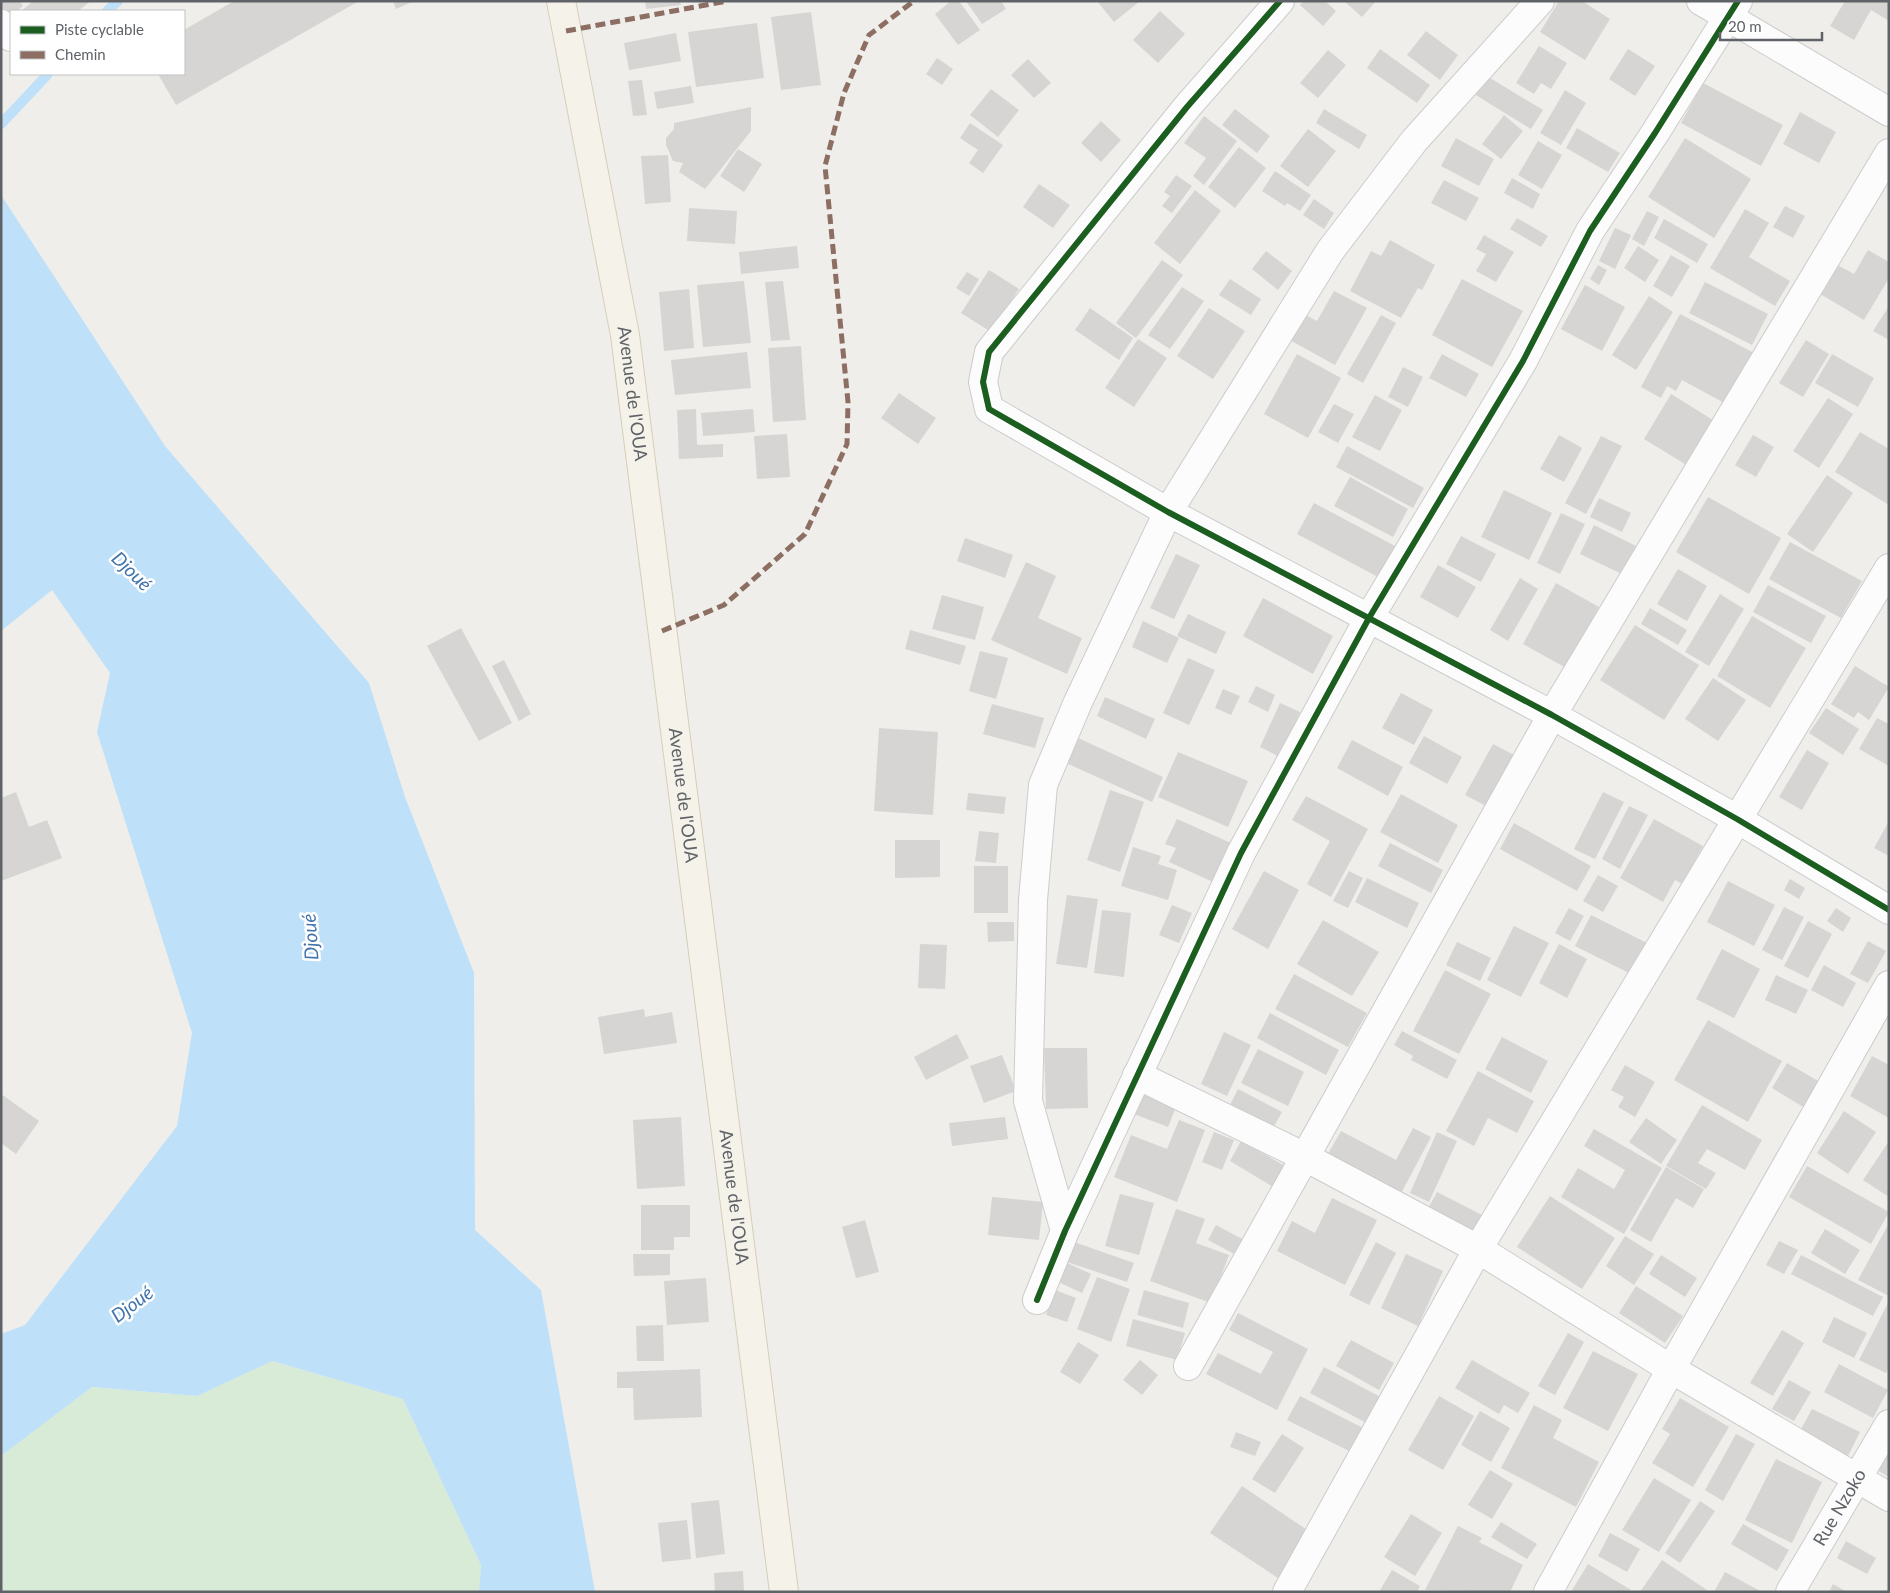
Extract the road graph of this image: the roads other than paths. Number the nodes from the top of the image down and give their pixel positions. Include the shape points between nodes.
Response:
1 (561, 1) edge
2 (1280, 1) edge
3 (1540, 1) edge
4 (1701, 1) edge
5 (1733, 9) edge
6 (1, 24) edge
7 (10, 36) edge
8 (1889, 112) edge
9 (1889, 153) edge
10 (1168, 512) junction
11 (1889, 568) edge
12 (1369, 618) junction
13 (1552, 715) junction
14 (1737, 819) junction
15 (1889, 910) edge
16 (1889, 984) edge
17 (1137, 1075) junction
18 (1306, 1157) junction
19 (1065, 1231) junction
20 (1478, 1249) junction
21 (1037, 1300) dead end
22 (1188, 1366) dead end
23 (1671, 1369) junction
24 (1889, 1424) edge
25 (1858, 1478) junction
26 (1889, 1497) edge
27 (784, 1592) edge
28 (1287, 1592) edge
29 (1548, 1592) edge
30 (1790, 1592) edge

1 - 27 main road, Avenue de l'OUA via 625,335
2 - 10 street via 1186,107 989,352 983,382 990,409
3 - 10 street via 1414,141 1330,251
4 - 5 street
5 - 8 street
5 - 12 street via 1590,232 1524,361
6 - 7 street
9 - 13 street
10 - 12 street
10 - 19 street via 1078,702 1043,785 1032,900 1028,1101
11 - 14 street
12 - 13 street
12 - 17 street via 1241,853
13 - 14 street
13 - 18 street
14 - 15 street
14 - 20 street
16 - 23 street
17 - 18 street
17 - 19 street
18 - 20 street
18 - 22 street
19 - 21 street
20 - 23 street
20 - 28 street
23 - 25 street
23 - 29 street
24 - 25 street, Rue Nzoko
25 - 26 street
25 - 30 street, Rue Nzoko

